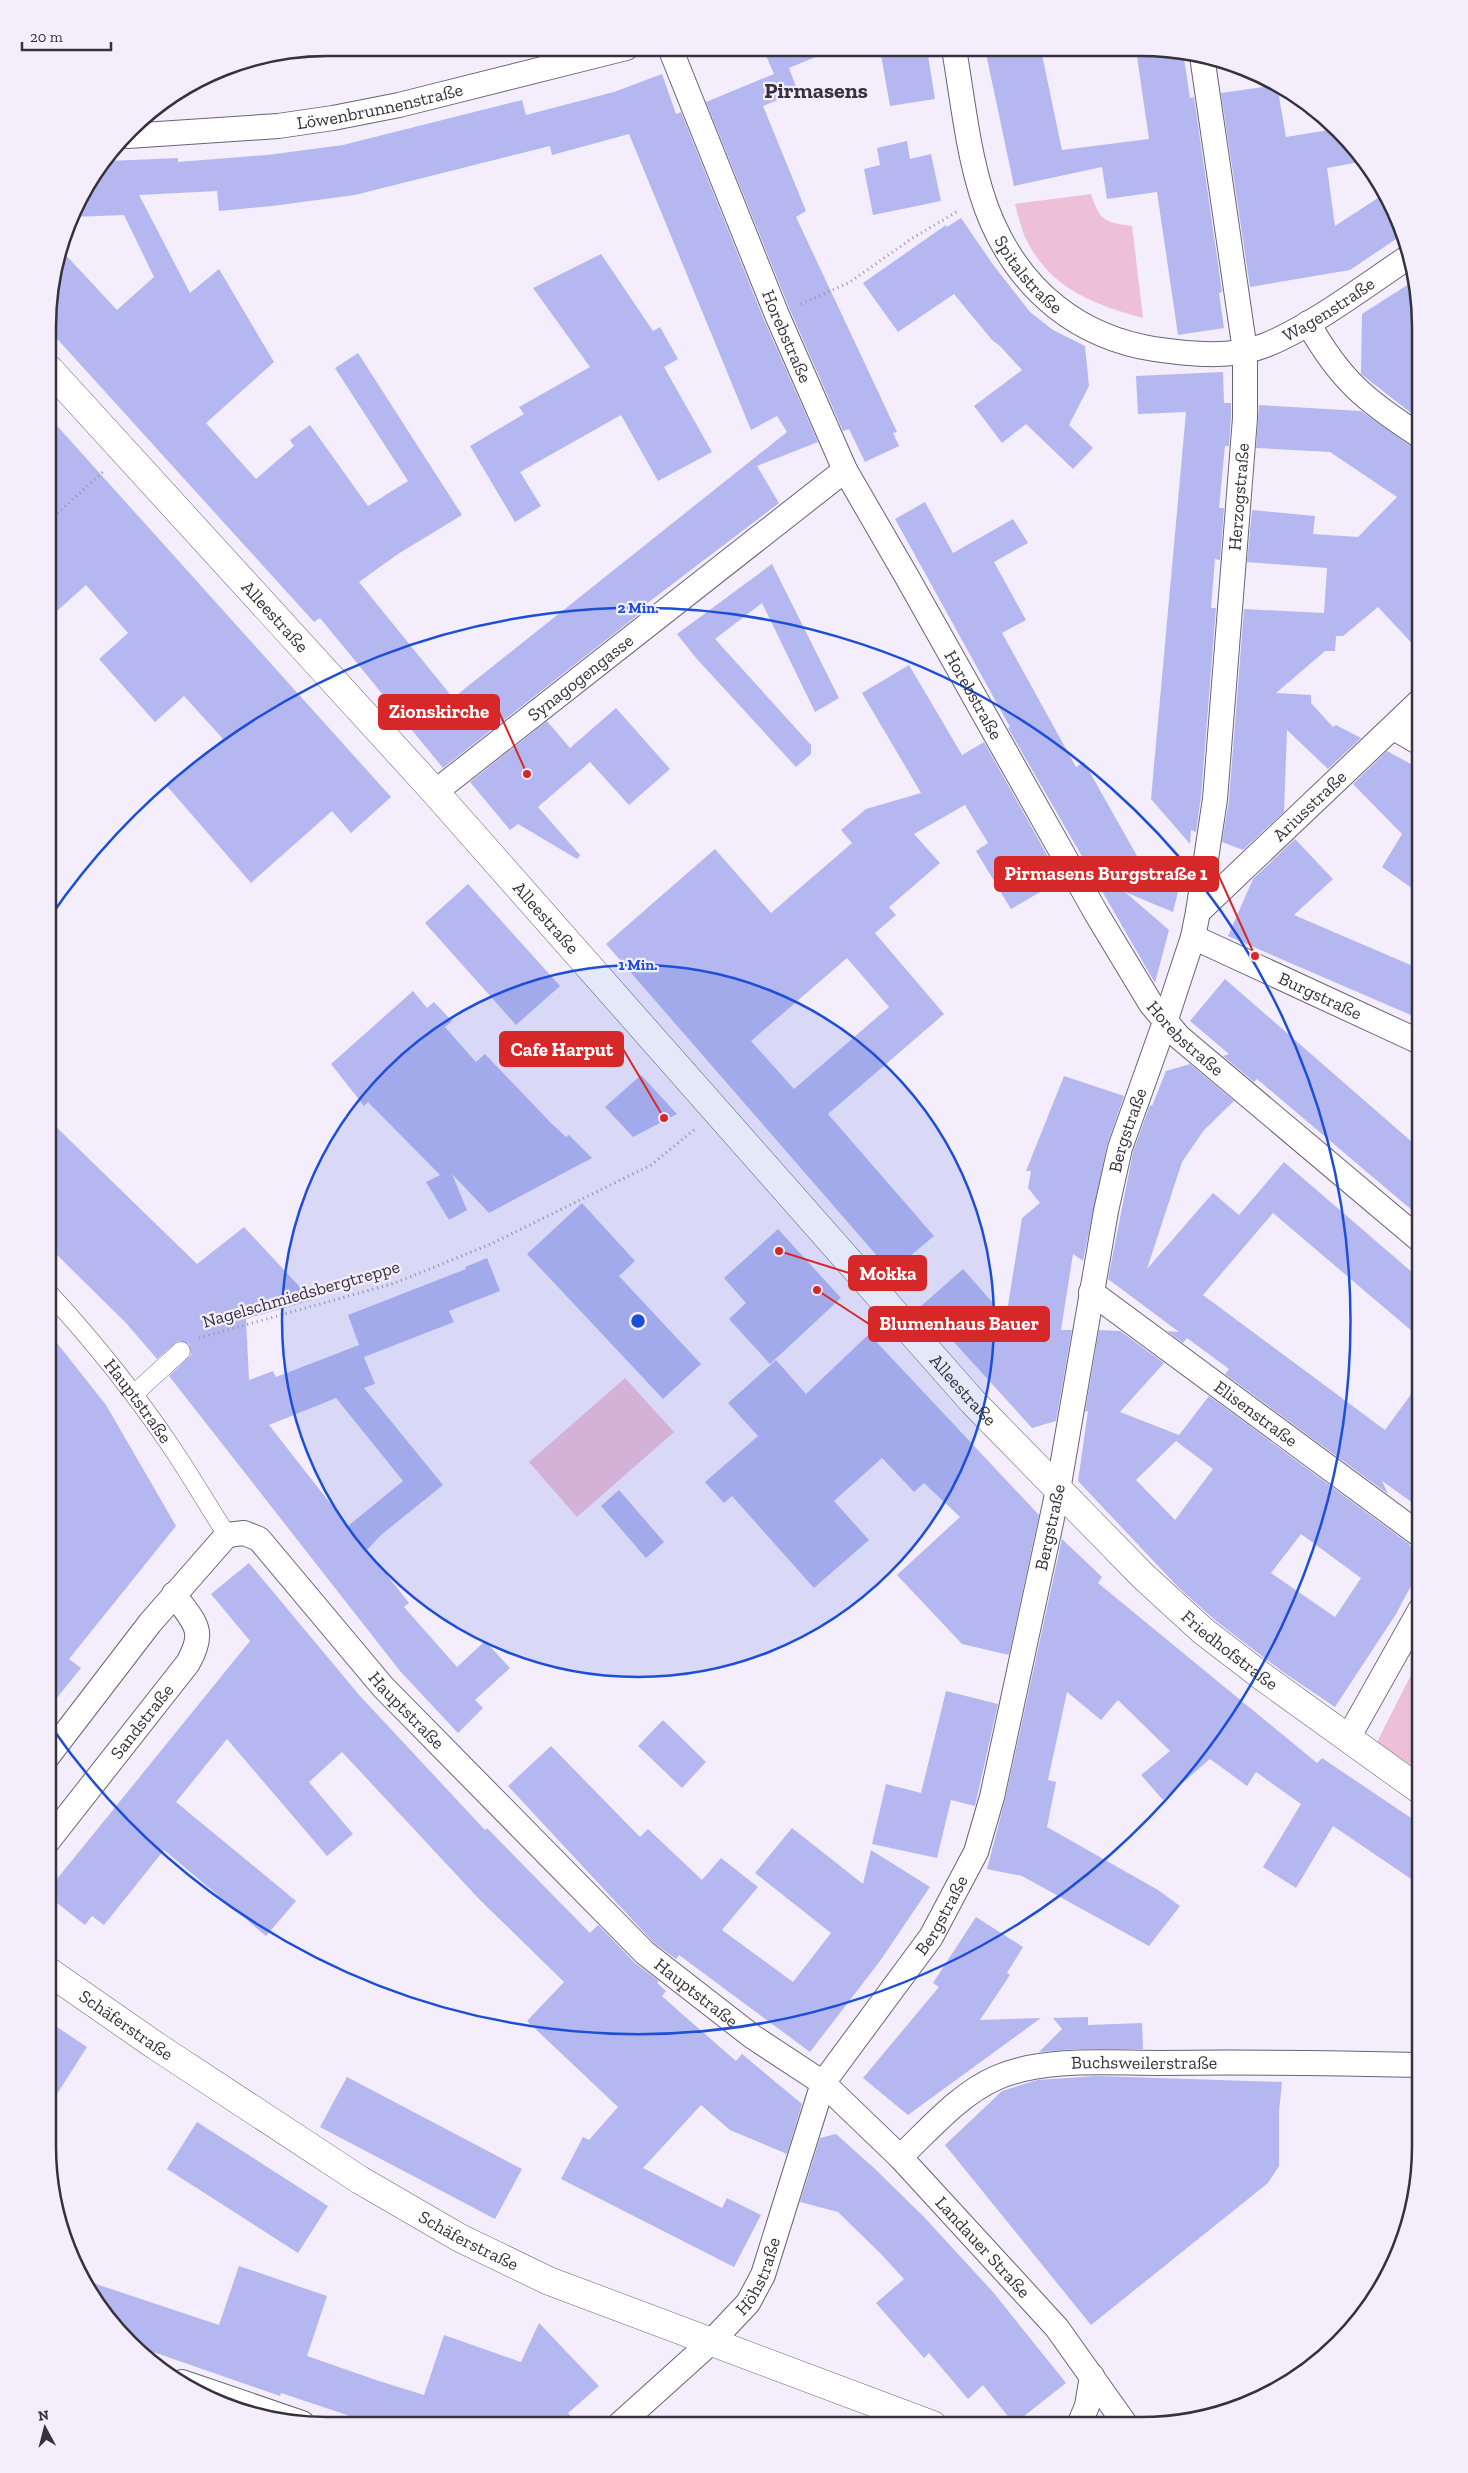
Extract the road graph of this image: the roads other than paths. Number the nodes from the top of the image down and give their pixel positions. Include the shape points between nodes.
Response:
1 (594, 56) edge
2 (673, 56) edge
3 (955, 56) edge
4 (1203, 63) edge
5 (137, 135) edge
6 (1404, 260) edge
7 (1308, 323) junction
8 (1245, 351) junction
9 (56, 377) edge
10 (1412, 431) edge
11 (845, 470) junction
12 (1412, 709) edge
13 (1394, 728) junction
14 (1412, 738) edge
15 (435, 792) junction
16 (1198, 912) junction
17 (1193, 937) junction
18 (1165, 1022) junction
19 (1412, 1038) edge
20 (1412, 1233) edge
21 (1091, 1292) junction
22 (56, 1301) edge
23 (181, 1351) road end
24 (134, 1394) junction
25 (1058, 1490) junction
26 (1412, 1529) edge
27 (227, 1535) junction
28 (174, 1594) junction
29 (1412, 1624) edge
30 (1348, 1738) junction
31 (56, 1746) edge
32 (1412, 1784) edge
33 (56, 1832) edge
34 (56, 1976) edge
35 (1412, 2065) edge
36 (823, 2082) junction
37 (900, 2158) junction
38 (711, 2342) junction
39 (1092, 2376) junction
40 (234, 2400) edge
41 (261, 2409) edge
42 (628, 2417) edge
43 (912, 2417) edge
44 (1082, 2417) edge
45 (1120, 2417) edge

1 - 5 street, Löwenbrunnenstraße via 333,118 278,126
2 - 11 street, Horebstraße via 777,315
3 - 8 street, Spitalstraße via 975,167 992,222 1027,280 1050,304 1111,338 1142,347 1176,352
4 - 8 street, Herzogstraße
6 - 7 street, Wagenstraße
7 - 8 street, Wagenstraße via 1265,345
7 - 10 street via 1340,372 1362,395
8 - 16 street, Herzogstraße via 1245,418 1215,799
9 - 15 street, Alleestraße
11 - 15 street, Synagogengasse
11 - 18 street, Horebstraße via 1096,913
12 - 13 street, Ariusstraße
13 - 14 street
13 - 16 street, Ariusstraße
15 - 25 street, Alleestraße via 973,1402
16 - 17 street, Herzogstraße
17 - 18 street, Bergstraße
17 - 19 street, Burgstraße
18 - 20 street, Horebstraße
18 - 21 street, Bergstraße via 1120,1148
21 - 25 street, Bergstraße
21 - 26 street, Elisenstraße
22 - 24 street, Hauptstraße
23 - 24 street
24 - 27 street, Hauptstraße
25 - 30 street, Friedhofstraße via 1203,1631
25 - 36 street, Bergstraße via 999,1769 976,1852 931,1937
27 - 28 street
27 - 36 street, Hauptstraße via 244,1533 259,1539 383,1687 645,1953 753,2037
28 - 31 street
28 - 33 street, Sandstraße via 198,1630 197,1647 188,1663
29 - 30 street
30 - 32 street, Friedhofstraße
34 - 38 street, Schäferstraße via 156,2046 360,2180 460,2238 549,2281
35 - 37 street, Buchsweilerstraße via 1102,2063 1037,2067 996,2078 981,2087 932,2124
36 - 37 street, Landauer Straße
36 - 38 street, Höhstraße via 763,2275 748,2303
37 - 39 street, Landauer Straße via 1057,2328
38 - 42 street, Höhstraße
38 - 43 street, Schäferstraße
39 - 44 street
39 - 45 street, Landauer Straße
40 - 41 street

